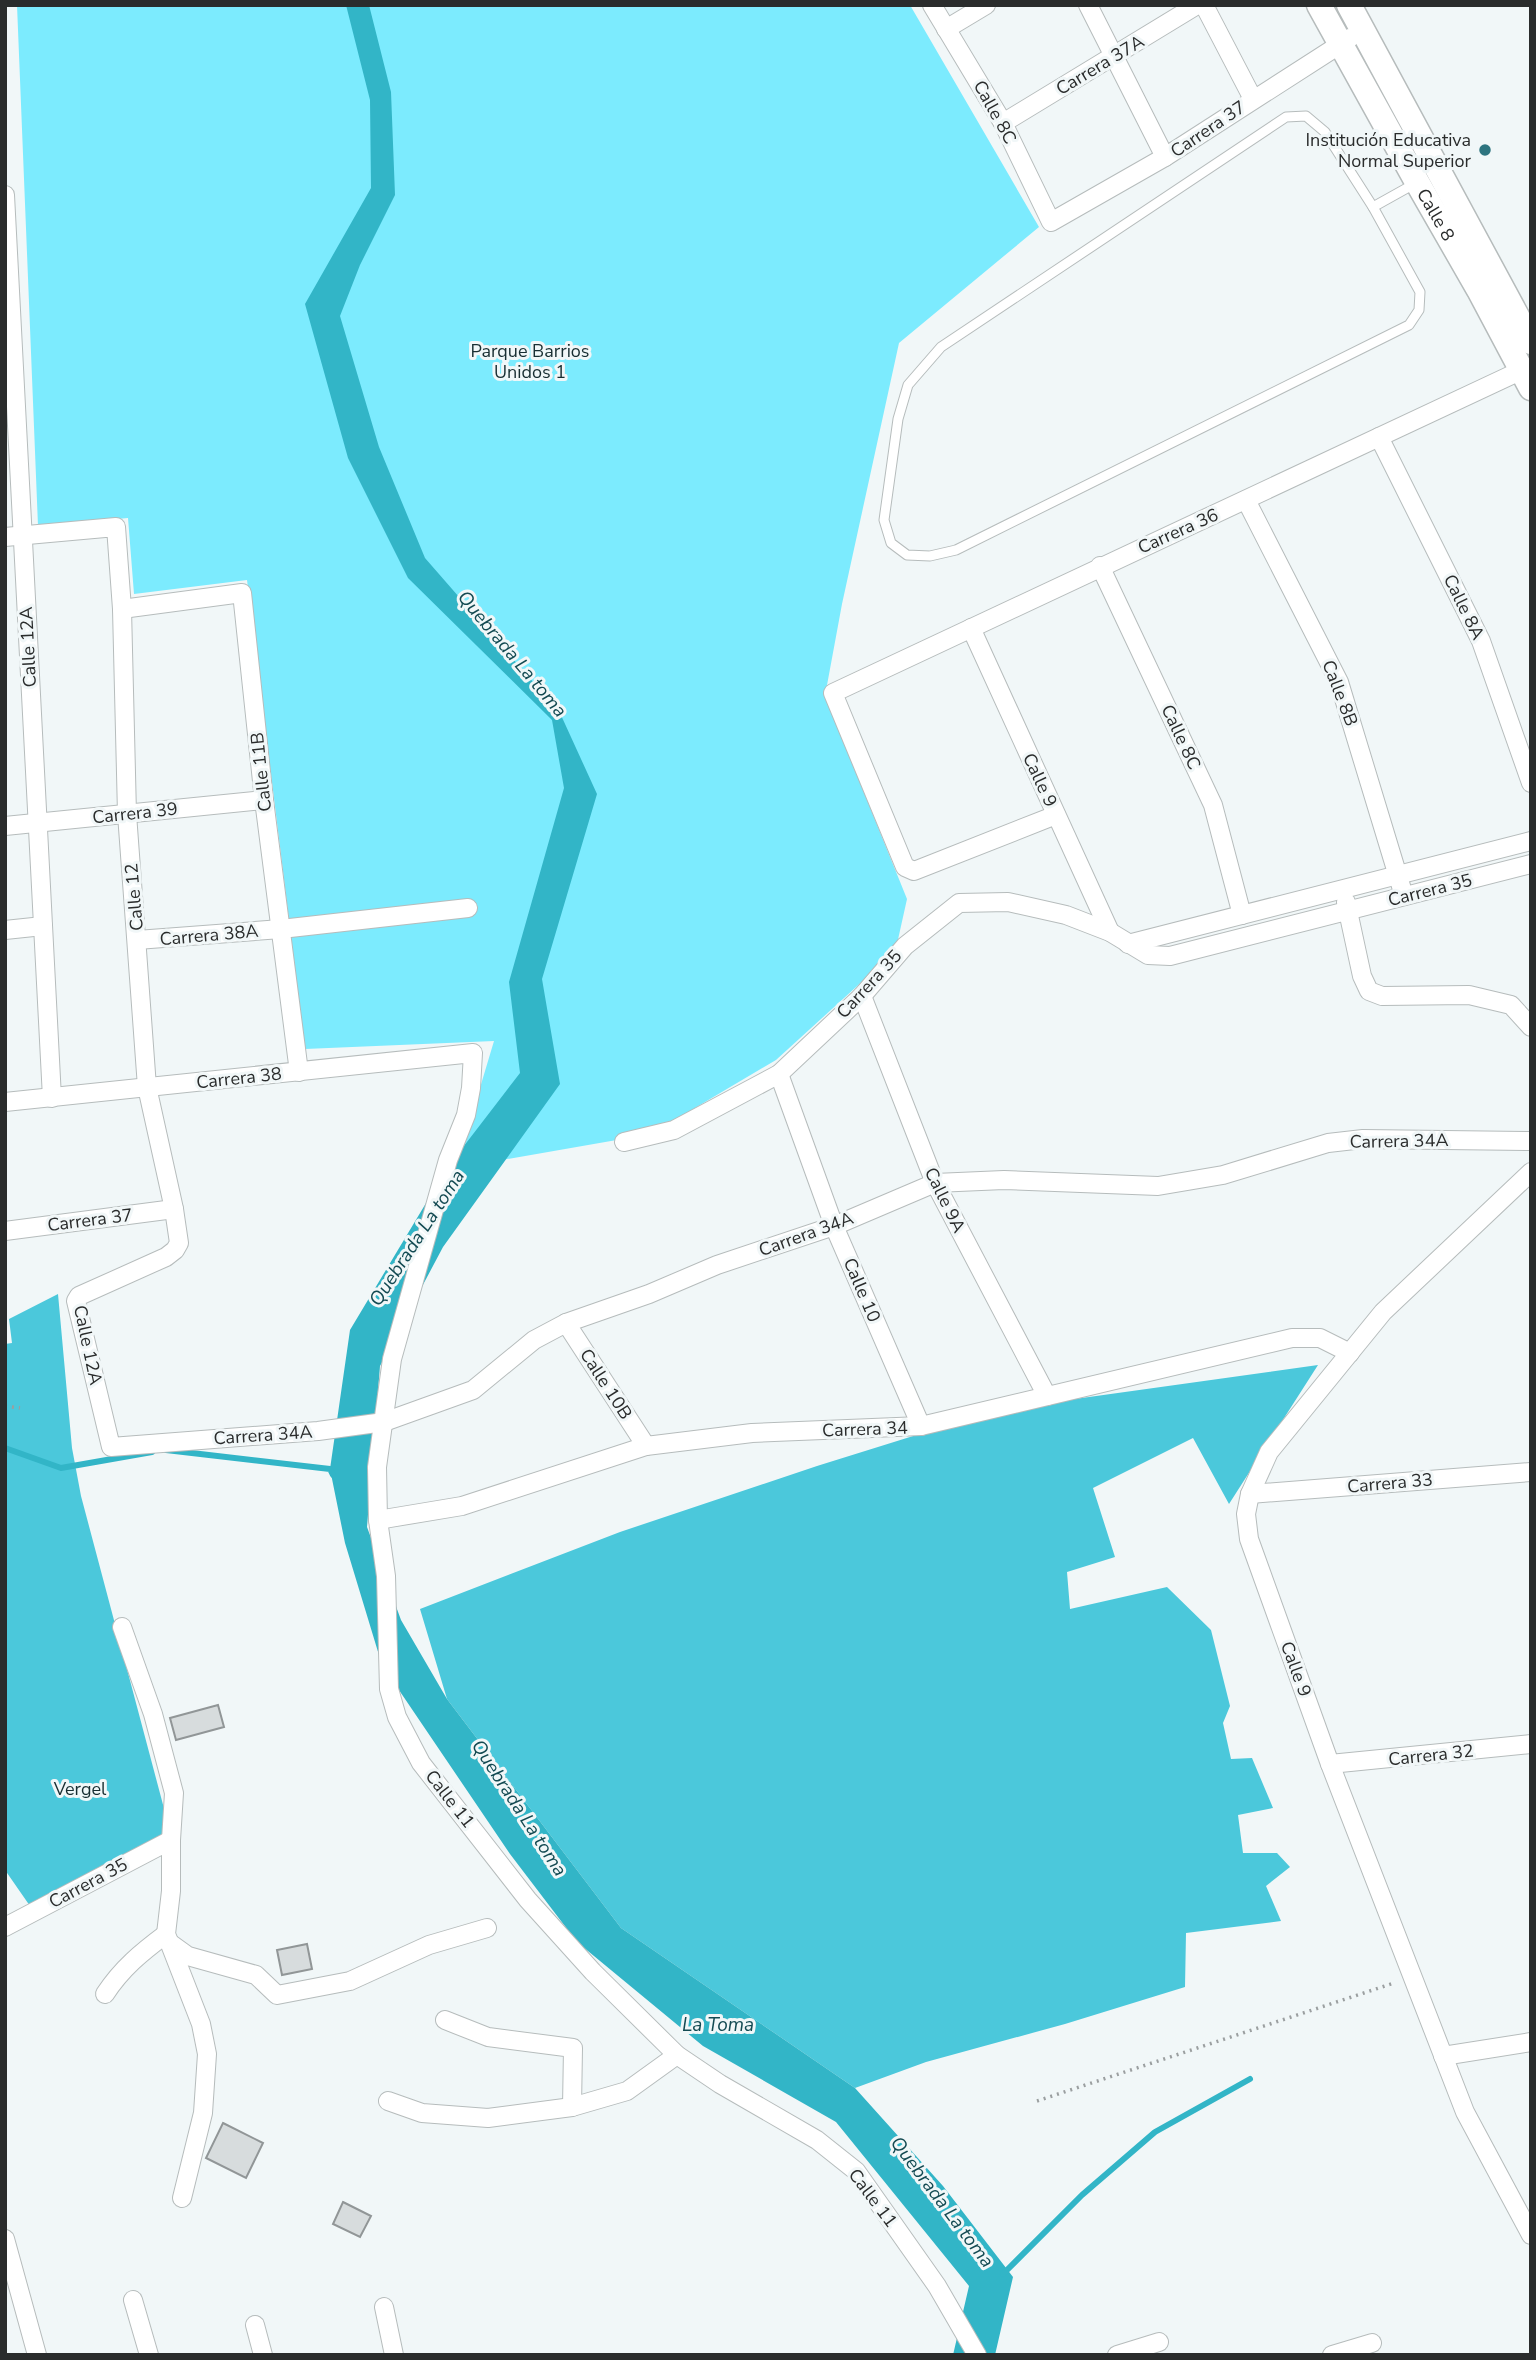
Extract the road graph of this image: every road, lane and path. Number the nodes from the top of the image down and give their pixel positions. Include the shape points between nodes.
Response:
1 (932, 5) edge
2 (986, 5) edge
3 (1088, 5) edge
4 (1197, 5) edge
5 (1204, 5) edge
6 (1319, 5) edge
7 (1355, 13) edge
8 (946, 29) junction
9 (1340, 44) junction
10 (1116, 56) junction
11 (1253, 99) junction
12 (1003, 123) junction
13 (1165, 157) junction
14 (1439, 169) junction
15 (1417, 182) junction
16 (5, 195) edge
17 (1373, 207) junction
18 (1051, 222) joint
19 (1531, 342) edge
20 (1526, 379) edge
21 (1379, 438) junction
22 (1246, 500) junction
23 (14, 536) edge
24 (1100, 566) junction
25 (122, 609) junction
26 (971, 628) junction
27 (1531, 783) edge
28 (264, 800) junction
29 (127, 814) junction
30 (1056, 815) junction
31 (37, 823) junction
32 (5, 826) edge
33 (1531, 841) edge
34 (1531, 864) edge
35 (1399, 875) junction
36 (1343, 888) junction
37 (1405, 896) junction
38 (468, 908) dead end
39 (1348, 911) junction
40 (1242, 915) junction
41 (43, 926) junction
42 (281, 929) junction
43 (5, 930) edge
44 (1110, 932) junction
45 (138, 940) junction
46 (1128, 944) junction
47 (862, 996) junction
48 (1531, 1027) edge
49 (473, 1053) joint
50 (299, 1072) junction
51 (779, 1074) junction
52 (147, 1087) junction
53 (52, 1098) junction
54 (5, 1102) edge
55 (1531, 1141) edge
56 (624, 1142) dead end
57 (1531, 1172) edge
58 (934, 1183) junction
59 (174, 1209) junction
60 (834, 1226) junction
61 (5, 1231) edge
62 (166, 1257) joint
63 (566, 1323) junction
64 (1350, 1353) junction
65 (1046, 1396) junction
66 (5, 1406) edge
67 (20, 1408) dead end
68 (381, 1423) junction
69 (921, 1426) junction
70 (646, 1446) junction
71 (111, 1447) joint
72 (1531, 1472) edge
73 (1250, 1494) junction
74 (378, 1520) junction
75 (122, 1627) dead end
76 (1531, 1744) edge
77 (1331, 1765) junction
78 (171, 1840) junction
79 (5, 1927) edge
80 (487, 1928) dead end
81 (168, 1938) junction
82 (1412, 1976) junction
83 (105, 1994) dead end
84 (445, 2020) dead end
85 (1531, 2042) edge
86 (677, 2055) junction
87 (1443, 2056) junction
88 (388, 2101) dead end
89 (1037, 2101) dead end
90 (572, 2107) junction
91 (182, 2198) dead end
92 (1531, 2235) edge
93 (5, 2239) edge
94 (133, 2300) dead end
95 (384, 2307) dead end
96 (255, 2325) dead end
97 (1159, 2342) dead end
98 (1372, 2343) dead end
99 (37, 2355) edge
100 (149, 2355) edge
101 (263, 2355) edge
102 (394, 2355) edge
103 (977, 2355) edge
104 (1117, 2355) edge
105 (1332, 2355) edge

1 - 8 street, Calle 8C
2 - 8 street
3 - 10 street
4 - 10 street, Carrera 37A
5 - 11 street
6 - 9 main road, Calle 8
7 - 9 street, Carrera 37
7 - 14 main road, Calle 8
8 - 12 street, Calle 8C
9 - 11 street, Carrera 37
9 - 15 main road, Calle 8
10 - 12 street, Carrera 37A
10 - 13 street
11 - 13 street, Carrera 37
12 - 18 street, Calle 8C
13 - 18 street, Carrera 37
14 - 15 lane
14 - 19 main road, Calle 8
15 - 17 lane
15 - 20 main road, Calle 8
16 - 23 street, Calle 12A
17 - 17 lane via 1325,132 1306,116 1286,117 942,347 908,385 898,419 884,520 891,543 907,555 956,550 1409,325 1419,310 1420,292
20 - 21 street, Carrera 36
21 - 22 street, Carrera 36
21 - 27 street, Calle 8A via 1481,641
22 - 24 street, Carrera 36
22 - 35 street, Calle 8B via 1339,682
23 - 25 street, Calle 12 via 116,527
23 - 31 street, Calle 12A
24 - 26 street, Carrera 36
24 - 40 street, Calle 8C via 1213,805
25 - 28 street, Calle 11B via 242,593
25 - 29 street, Calle 12
26 - 30 street, Calle 9
26 - 30 street, Carrera 36 via 833,693 905,867 914,871
28 - 29 street, Carrera 39
28 - 42 street, Calle 11B
29 - 31 street, Carrera 39
29 - 45 street, Calle 12
30 - 44 street, Calle 9
31 - 32 street, Carrera 39
31 - 41 street, Calle 12A
33 - 35 street, Carrera 35
34 - 37 street, Carrera 35
35 - 36 street, Carrera 35
35 - 37 street, Calle 8B
36 - 39 street
36 - 40 street, Carrera 35
37 - 39 street, Carrera 35
38 - 42 street, Carrera 38A
39 - 46 street, Carrera 35 via 1170,956 1148,956
39 - 48 street via 1369,991 1382,996 1469,995 1511,1005
40 - 46 street, Carrera 35
41 - 43 street
41 - 53 street, Calle 12A
42 - 45 street, Carrera 38A
42 - 50 street, Calle 11B
44 - 46 street, Carrera 35
44 - 47 street, Carrera 35 via 1066,915 1008,902 959,903 905,946
45 - 52 street, Calle 12
47 - 51 street, Carrera 35
47 - 58 street, Calle 9A
49 - 50 street, Carrera 38
49 - 68 street, Calle 11 via 466,1115 448,1160 392,1359
50 - 52 street, Carrera 38
51 - 56 street, Carrera 35 via 674,1130
51 - 60 street, Calle 10
52 - 53 street, Carrera 38
52 - 59 street, Calle 12
53 - 54 street, Carrera 38
55 - 58 street, Carrera 34A via 1363,1139 1328,1143 1223,1175 1158,1186 1004,1180
57 - 64 street, Calle 9 via 1382,1312
58 - 60 street, Carrera 34A
58 - 65 street, Calle 9A
59 - 61 street, Carrera 37
59 - 62 street, Calle 12 via 180,1243
60 - 63 street, Carrera 34A
60 - 69 street, Calle 10
62 - 71 street, Calle 12A via 76,1301
63 - 68 street, Carrera 34A via 534,1340 473,1390
63 - 70 street, Calle 10B
64 - 65 street, Carrera 34 via 1320,1338 1292,1338
64 - 73 street, Calle 9 via 1269,1452
65 - 69 street, Carrera 34
66 - 67 path
68 - 71 street, Carrera 34A
68 - 74 street, Calle 11
69 - 70 street, Carrera 34 via 752,1433
70 - 74 street, Carrera 34 via 462,1506
72 - 73 street, Carrera 33
73 - 77 street, Calle 9 via 1246,1514 1249,1539
74 - 86 street, Calle 11 via 386,1576 389,1689 397,1717 421,1763 528,1900
75 - 78 street via 153,1714 174,1793
76 - 77 street, Carrera 32
77 - 82 street, Calle 9
78 - 79 street, Carrera 35
78 - 81 street
80 - 81 street via 429,1945 350,1980 277,1995 256,1975 188,1956
81 - 83 street via 131,1960
81 - 91 street via 201,2024 207,2054 203,2112
82 - 87 street, Calle 9
82 - 89 path
84 - 90 street via 488,2037 573,2048
85 - 87 street
86 - 90 street via 627,2091
86 - 103 street, Calle 11 via 817,2140 856,2171 953,2312
87 - 92 street, Calle 9 via 1465,2112
88 - 90 street via 422,2113 488,2118
93 - 99 street
94 - 100 street
95 - 102 street
96 - 101 street
97 - 104 street
98 - 105 street

